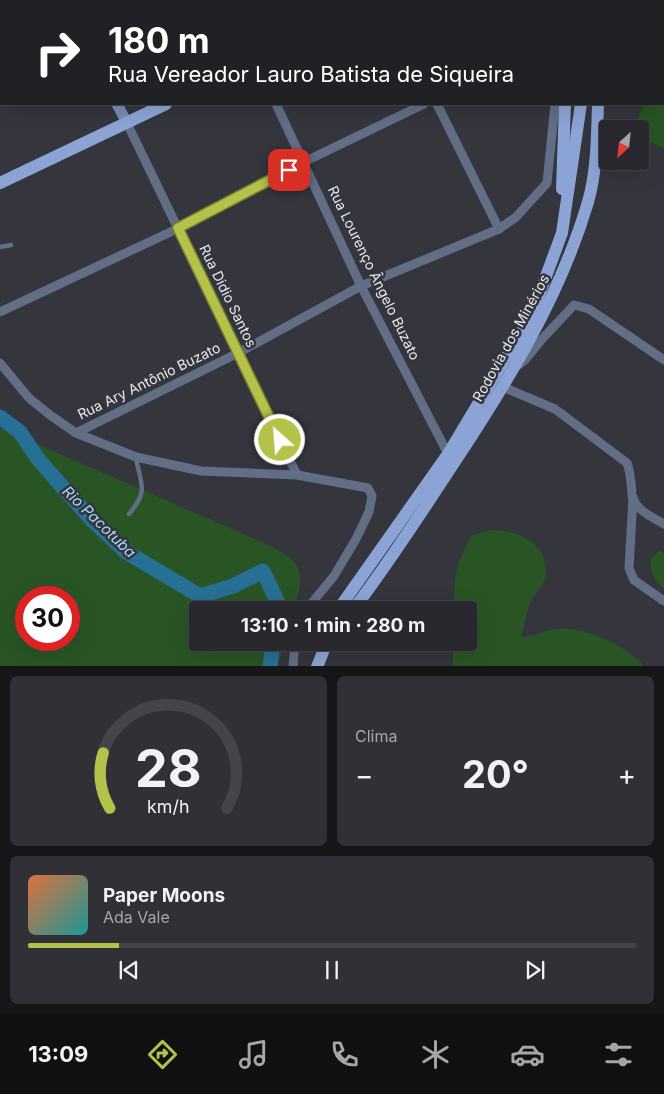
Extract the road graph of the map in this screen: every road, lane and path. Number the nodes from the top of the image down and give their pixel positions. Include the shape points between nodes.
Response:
1 (118, 105) edge
2 (164, 105) edge
3 (276, 105) edge
4 (422, 105) edge
5 (438, 105) edge
6 (555, 105) edge
7 (565, 105) edge
8 (581, 105) edge
9 (599, 108) edge
10 (126, 121) junction
11 (304, 162) junction
12 (0, 183) edge
13 (565, 213) junction
14 (178, 228) junction
15 (499, 228) junction
16 (11, 245) dead end
17 (0, 247) edge
18 (361, 286) junction
19 (0, 312) edge
20 (238, 353) junction
21 (664, 360) edge
22 (0, 363) edge
23 (515, 368) junction
24 (504, 387) junction
25 (76, 433) junction
26 (448, 454) junction
27 (136, 457) junction
28 (297, 475) junction
29 (632, 497) junction
30 (129, 514) dead end
31 (664, 524) edge
32 (313, 601) edge
33 (344, 601) edge
34 (360, 601) edge
35 (664, 601) edge
36 (294, 651) edge
37 (323, 651) edge
38 (293, 666) edge
39 (317, 666) edge

1 - 10 street, Rua Didio Santos
2 - 10 main road
3 - 11 street, Rua Lourenço Ângelo Buzato
4 - 11 street
5 - 15 street
6 - 15 street, Rua Ary Antônio Buzato via 546,183 516,217
7 - 13 main road via 562,200
8 - 13 main road, Rodovia dos Minérios
9 - 23 main road, Rodovia dos Minérios via 588,200 566,268
10 - 12 main road
10 - 14 street, Rua Didio Santos
11 - 14 street
11 - 18 street, Rua Lourenço Ângelo Buzato
13 - 26 main road, Rodovia dos Minérios via 562,233 532,314
14 - 19 street
14 - 20 street, Rua Didio Santos
15 - 18 street, Rua Ary Antônio Buzato
16 - 17 lane
18 - 20 street, Rua Ary Antônio Buzato
18 - 26 street, Rua Lourenço Ângelo Buzato
20 - 25 street, Rua Ary Antônio Buzato
20 - 28 street, Rua Didio Santos
21 - 23 street via 589,309 574,305
22 - 25 street via 29,398
23 - 24 main road, Rodovia dos Minérios
24 - 29 street via 555,409 627,463 632,474
24 - 34 main road, Rodovia dos Minérios
25 - 27 street
26 - 33 main road, Rodovia dos Minérios
27 - 28 street via 201,471
27 - 30 lane via 143,492
28 - 32 street via 358,485 368,488 372,496 369,512 356,539 334,576
29 - 31 street via 643,512
29 - 35 street via 628,568 634,580
36 - 38 street
37 - 39 main road

